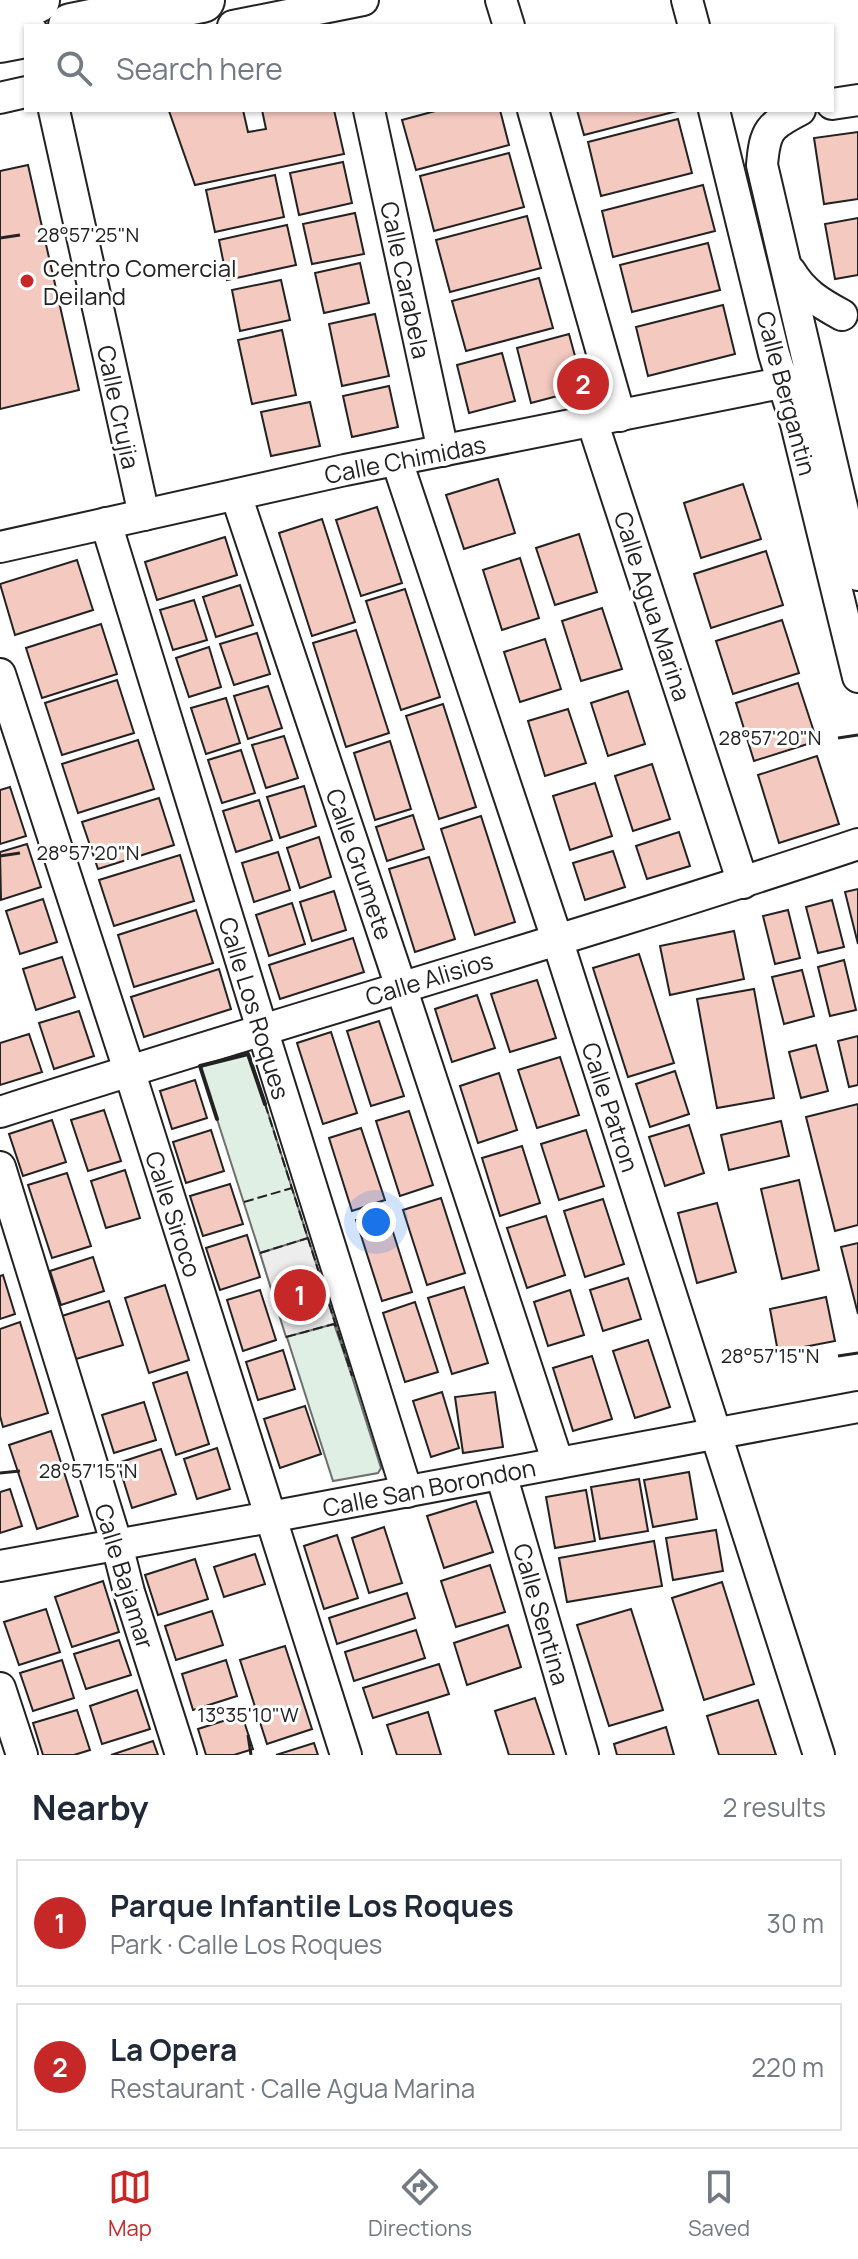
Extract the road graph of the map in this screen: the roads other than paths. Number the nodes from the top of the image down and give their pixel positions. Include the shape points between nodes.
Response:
1 (37, 0) edge
2 (202, 0) edge
3 (259, 0) edge
4 (501, 0) edge
5 (687, 0) edge
6 (0, 7) edge
7 (353, 10) edge
8 (81, 24) edge
9 (161, 24) edge
10 (248, 24) edge
11 (508, 24) edge
12 (693, 24) edge
13 (24, 35) edge
14 (0, 40) edge
15 (24, 92) edge
16 (0, 98) edge
17 (858, 100) edge
18 (834, 104) edge
19 (54, 112) edge
20 (369, 112) edge
21 (533, 112) edge
22 (714, 112) edge
23 (796, 112) edge
24 (784, 262) junction
25 (850, 314) edge
26 (797, 380) junction
27 (606, 419) junction
28 (443, 451) junction
29 (397, 461) junction
30 (236, 495) junction
31 (144, 515) junction
32 (106, 523) junction
33 (854, 538) edge
34 (0, 547) edge
35 (858, 575) edge
36 (0, 674) edge
37 (858, 677) edge
38 (858, 844) edge
39 (743, 883) junction
40 (557, 939) junction
41 (401, 987) junction
42 (262, 1029) junction
43 (129, 1070) junction
44 (0, 1112) edge
45 (0, 1167) edge
46 (858, 1407) edge
47 (716, 1433) junction
48 (558, 1463) junction
49 (501, 1474) junction
50 (407, 1492) junction
51 (270, 1517) junction
52 (117, 1545) junction
53 (0, 1566) edge
54 (0, 1688) edge
55 (22, 1755) edge
56 (181, 1755) edge
57 (346, 1755) edge
58 (583, 1755) edge
59 (819, 1755) edge

1 - 6 highway
2 - 8 highway
3 - 9 street
4 - 11 street
5 - 12 street
7 - 10 street
13 - 14 highway
15 - 16 street
17 - 18 street
19 - 31 street, Calle Crujia
20 - 28 street, Calle Carabela
21 - 27 street, Calle Agua Marina
22 - 26 street, Calle Bergantin via 774,354
23 - 24 street via 779,121 765,139 762,165
24 - 25 street via 798,285 817,301
24 - 26 street
25 - 26 street via 828,331
26 - 27 street, Calle Chimidas
26 - 33 street
26 - 37 street, Calle Bergantin via 796,424
27 - 28 street, Calle Chimidas
27 - 39 street, Calle Agua Marina
28 - 29 street, Calle Chimidas
29 - 30 street, Calle Chimidas
29 - 40 street, Calle Patron
30 - 31 street, Calle Chimidas
30 - 41 street, Calle Grumete
31 - 32 street, Calle Chimidas
32 - 34 street, Calle Chimidas
32 - 42 street, Calle Los Roques
33 - 35 street
36 - 43 street, Calle Siroco
38 - 39 street, Calle Alisios
39 - 40 street, Calle Alisios
40 - 41 street, Calle Alisios
40 - 47 street, Calle Patron
41 - 42 street, Calle Alisios
41 - 48 street, Calle Grumete
42 - 43 street, Calle Alisios
42 - 50 street, Calle Los Roques
43 - 44 street, Calle Alisios
43 - 51 street, Calle Siroco
45 - 52 street, Calle Bajamar
46 - 47 street, Calle San Borondon
47 - 48 street, Calle San Borondon
47 - 59 street, Calle Patron
48 - 49 street, Calle San Borondon
49 - 50 street, Calle San Borondon
49 - 58 street, Calle Sentina
50 - 51 street, Calle San Borondon
51 - 52 street, Calle San Borondon
51 - 57 street, Calle Siroco
52 - 53 street, Calle San Borondon
52 - 56 street, Calle Bajamar
54 - 55 street

